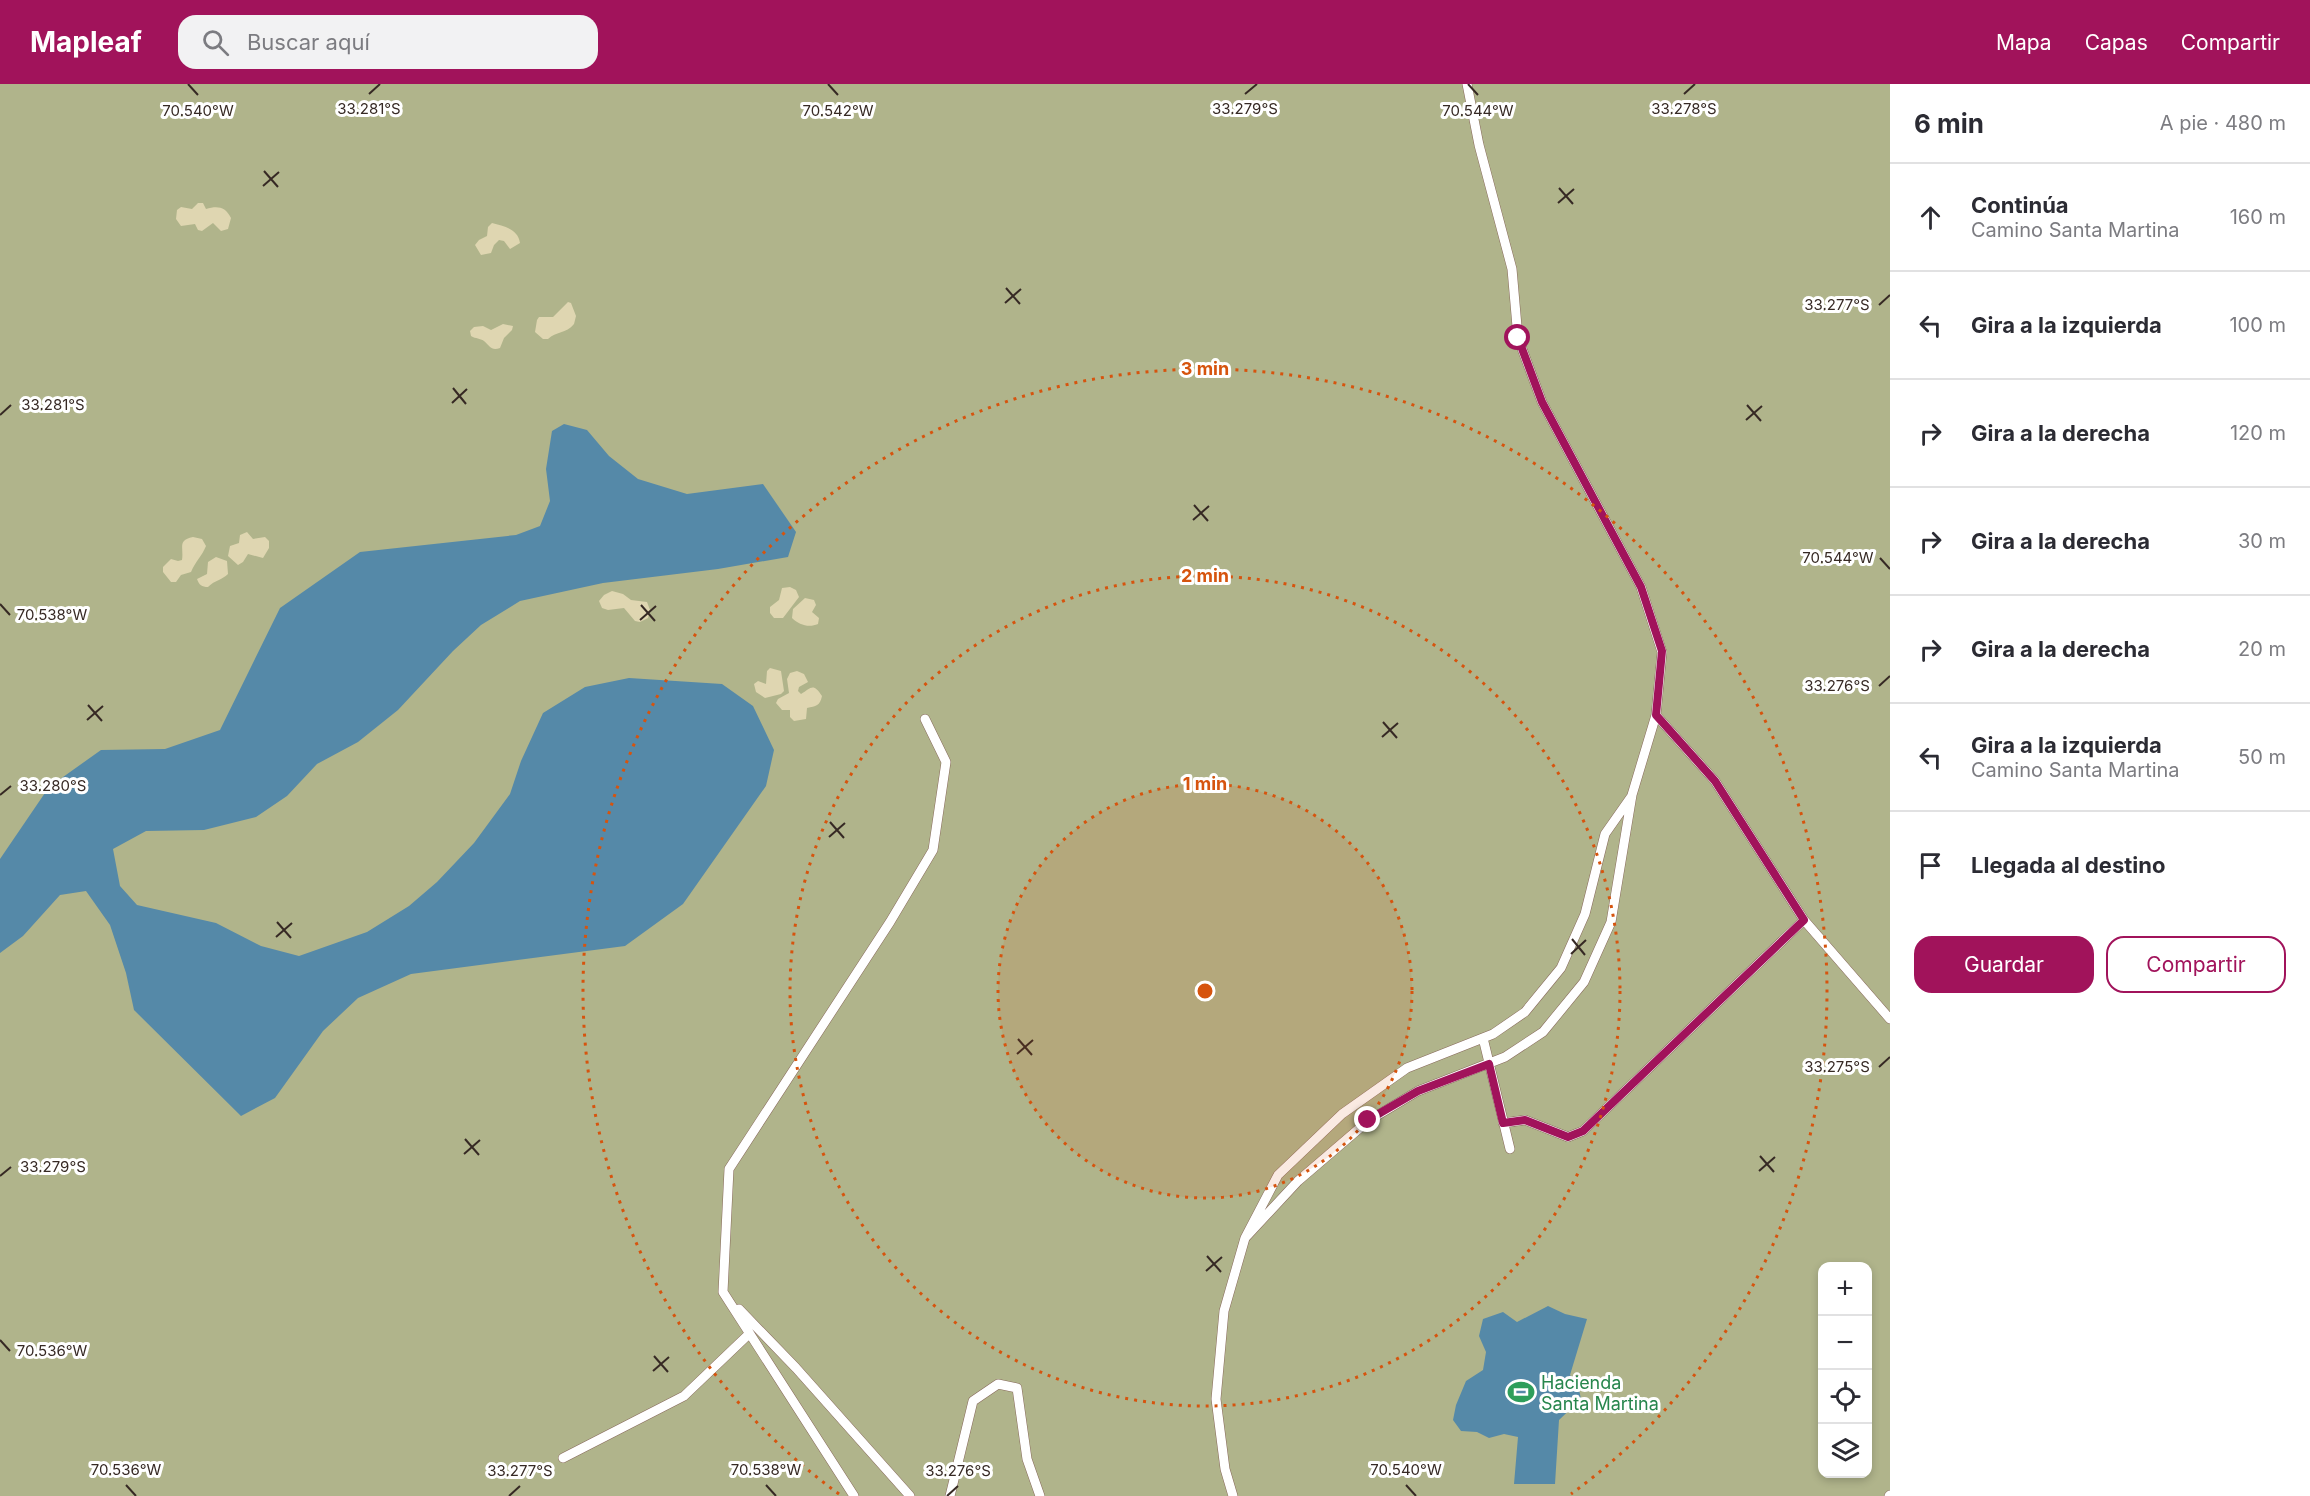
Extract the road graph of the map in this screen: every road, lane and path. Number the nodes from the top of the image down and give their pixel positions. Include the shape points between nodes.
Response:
1 (1467, 84) edge
2 (1656, 715) junction
3 (925, 719) dead end
4 (1632, 795) junction
5 (1804, 920) junction
6 (1890, 1019) edge
7 (1483, 1038) junction
8 (1489, 1064) junction
9 (1503, 1123) junction
10 (1510, 1149) dead end
11 (1245, 1238) junction
12 (723, 1292) junction
13 (750, 1334) junction
14 (563, 1458) dead end
15 (854, 1496) edge
16 (910, 1496) edge
17 (950, 1496) edge
18 (1040, 1496) edge
19 (1233, 1496) edge

1 - 2 lane via 1512,269 1518,338 1542,402 1641,587 1662,651
2 - 4 lane
2 - 5 lane via 1715,781
3 - 12 lane via 946,762 933,850 729,1169
4 - 7 lane via 1605,834 1586,914 1561,968 1525,1012
4 - 8 lane via 1611,922 1584,982 1543,1032
5 - 6 lane
5 - 9 lane via 1583,1131 1568,1137 1525,1120
7 - 8 lane
7 - 11 lane via 1407,1068 1342,1114 1278,1175
8 - 9 lane
8 - 11 lane via 1418,1091 1368,1120 1298,1181
9 - 10 lane
11 - 19 lane via 1224,1311 1216,1399 1225,1469
12 - 13 lane
12 - 16 lane
13 - 14 lane via 684,1396
13 - 15 lane
17 - 18 lane via 973,1401 998,1384 1017,1388 1027,1459

